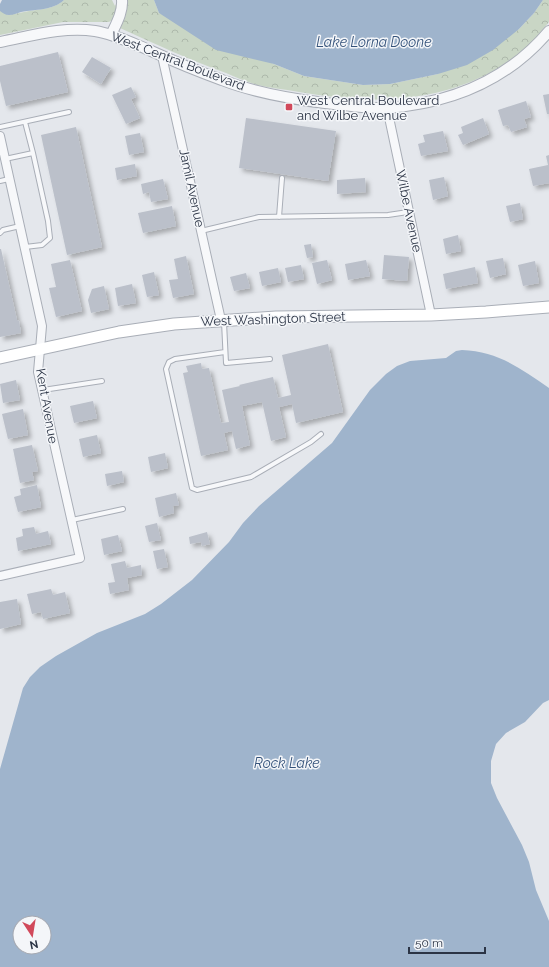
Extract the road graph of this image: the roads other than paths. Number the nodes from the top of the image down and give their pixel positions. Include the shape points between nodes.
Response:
1 (122, 0) edge
2 (549, 31) edge
3 (111, 35) junction
4 (0, 42) edge
5 (162, 56) junction
6 (387, 108) junction
7 (69, 112) dead end
8 (25, 122) junction
9 (0, 127) edge
10 (0, 136) edge
11 (33, 153) junction
12 (5, 159) junction
13 (282, 178) dead end
14 (9, 179) junction
15 (0, 181) edge
16 (408, 212) junction
17 (279, 217) junction
18 (20, 226) junction
19 (1, 230) edge
20 (201, 230) junction
21 (24, 247) junction
22 (549, 307) edge
23 (431, 315) junction
24 (222, 320) junction
25 (40, 349) junction
26 (225, 352) junction
27 (0, 358) edge
28 (270, 360) dead end
29 (102, 381) dead end
30 (42, 390) junction
31 (321, 434) dead end
32 (122, 508) dead end
33 (72, 520) junction
34 (0, 576) edge

1 - 3 street via 117,23
2 - 6 street, West Central Boulevard via 539,44 514,66 481,85 449,98
3 - 4 street, West Central Boulevard via 78,29 62,30
3 - 5 street, West Central Boulevard
5 - 6 street, West Central Boulevard via 223,81 277,96 365,108
5 - 20 street, Jamil Avenue
6 - 16 street, Wilbe Avenue
7 - 8 lane
8 - 9 lane
8 - 11 lane
10 - 12 street, Kent Avenue
11 - 12 lane
11 - 21 lane via 50,238 42,245
12 - 14 street, Kent Avenue
13 - 17 lane
14 - 15 lane
14 - 18 street, Kent Avenue
16 - 17 lane via 388,215
16 - 23 street, Wilbe Avenue
17 - 20 lane via 259,217
18 - 19 lane
18 - 21 street, Kent Avenue
20 - 24 street, Jamil Avenue
21 - 25 street, Kent Avenue via 42,326
22 - 23 main road, West Washington Street
23 - 24 main road, West Washington Street via 276,316
24 - 25 main road, West Washington Street via 119,332
24 - 26 lane
25 - 27 main road, West Washington Street
25 - 30 street, Kent Avenue via 38,372
26 - 28 lane via 226,363
26 - 31 lane via 175,359 169,362 166,369 192,488 197,490 251,477
29 - 30 lane
30 - 33 street, Kent Avenue
32 - 33 lane
33 - 34 street, Kent Avenue via 80,558

